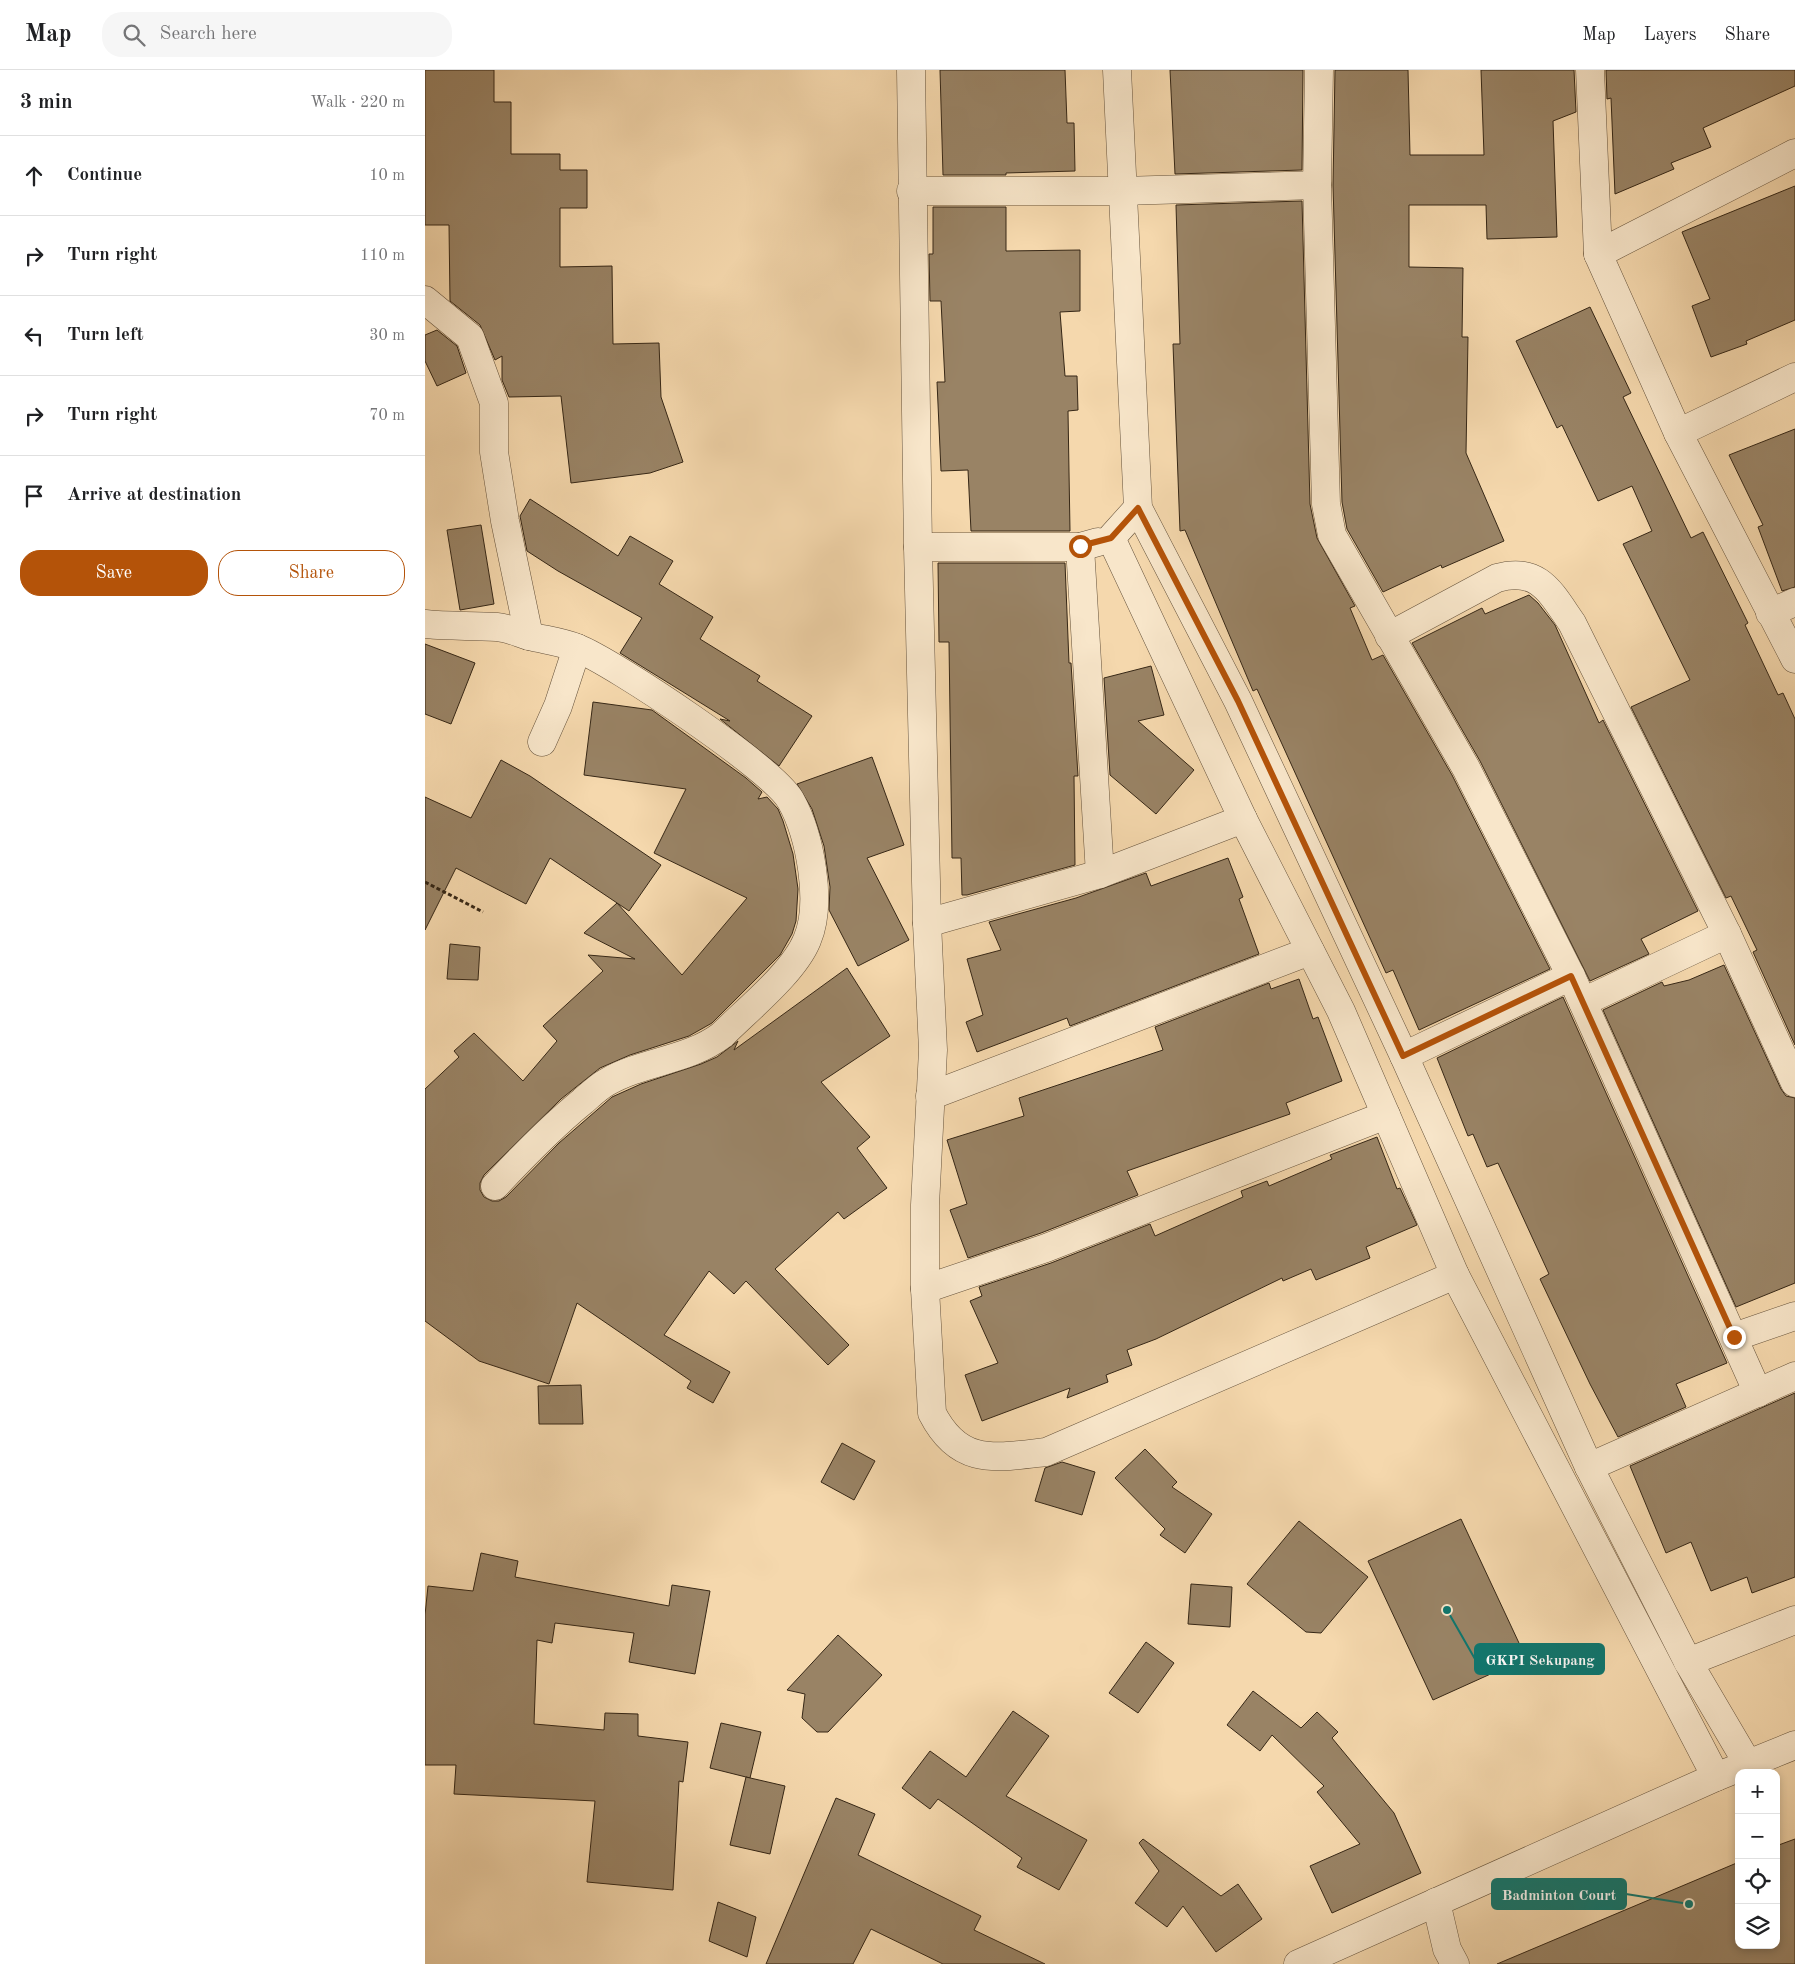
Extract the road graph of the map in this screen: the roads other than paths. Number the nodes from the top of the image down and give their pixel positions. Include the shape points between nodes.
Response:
1 (911, 70) edge
2 (1117, 70) edge
3 (1319, 70) edge
4 (1590, 70) edge
5 (1795, 153) edge
6 (1317, 185) junction
7 (911, 191) junction
8 (1122, 191) junction
9 (1597, 254) junction
10 (425, 300) edge
11 (1795, 377) edge
12 (1678, 433) junction
13 (1138, 508) junction
14 (1111, 538) junction
15 (918, 546) junction
16 (1080, 546) junction
17 (1795, 602) edge
18 (1770, 612) junction
19 (425, 624) edge
20 (529, 636) junction
21 (1389, 636) junction
22 (577, 648) junction
23 (1795, 659) edge
24 (542, 742) dead end
25 (1243, 819) junction
26 (1100, 874) junction
27 (927, 923) junction
28 (1727, 934) junction
29 (1310, 951) junction
30 (1571, 976) junction
31 (1583, 1002) junction
32 (1403, 1056) junction
33 (1795, 1083) edge
34 (930, 1096) junction
35 (1386, 1115) junction
36 (495, 1186) dead end
37 (1455, 1275) junction
38 (925, 1288) junction
39 (1795, 1316) edge
40 (1734, 1337) junction
41 (1795, 1376) edge
42 (1758, 1393) junction
43 (1589, 1466) junction
44 (1795, 1620) edge
45 (1688, 1662) junction
46 (1795, 1745) edge
47 (1748, 1764) junction
48 (1716, 1777) junction
49 (1436, 1902) junction
50 (1445, 1959) edge
51 (1298, 1964) edge

1 - 7 street
2 - 8 street
3 - 6 street
4 - 9 street
5 - 9 street
6 - 8 street
6 - 21 street via 1326,504 1332,535
7 - 8 street
7 - 15 street
8 - 13 street
9 - 12 street
10 - 20 street via 470,337 494,403 494,452
11 - 12 street
12 - 18 street
13 - 14 street
13 - 32 street via 1238,701
14 - 16 street
14 - 25 street
15 - 16 street
15 - 27 street
16 - 26 street
17 - 18 street
18 - 23 street
19 - 20 street via 499,627
20 - 22 street
21 - 28 street via 1497,578 1525,575 1547,587 1572,623
21 - 30 street via 1467,768
22 - 24 street
22 - 36 street via 615,668 702,728 775,782 791,799 809,856 814,882 814,911 808,938 797,959 722,1034 689,1053 606,1082 561,1118
25 - 26 street
25 - 29 street
26 - 27 street
27 - 34 street via 933,1050
28 - 31 street
28 - 33 street
29 - 34 street
29 - 35 street via 1341,1011
30 - 31 street
30 - 32 street
31 - 40 street
32 - 43 street
34 - 38 street
35 - 37 street
35 - 38 street via 1047,1248
37 - 38 street via 1046,1452 1004,1457 978,1454 955,1445 941,1430 932,1413
37 - 48 street
39 - 40 street
40 - 42 street
41 - 42 street
42 - 43 street
43 - 45 street
44 - 45 street
45 - 47 street
46 - 47 street
47 - 48 street
48 - 49 street
49 - 50 street
49 - 51 street

